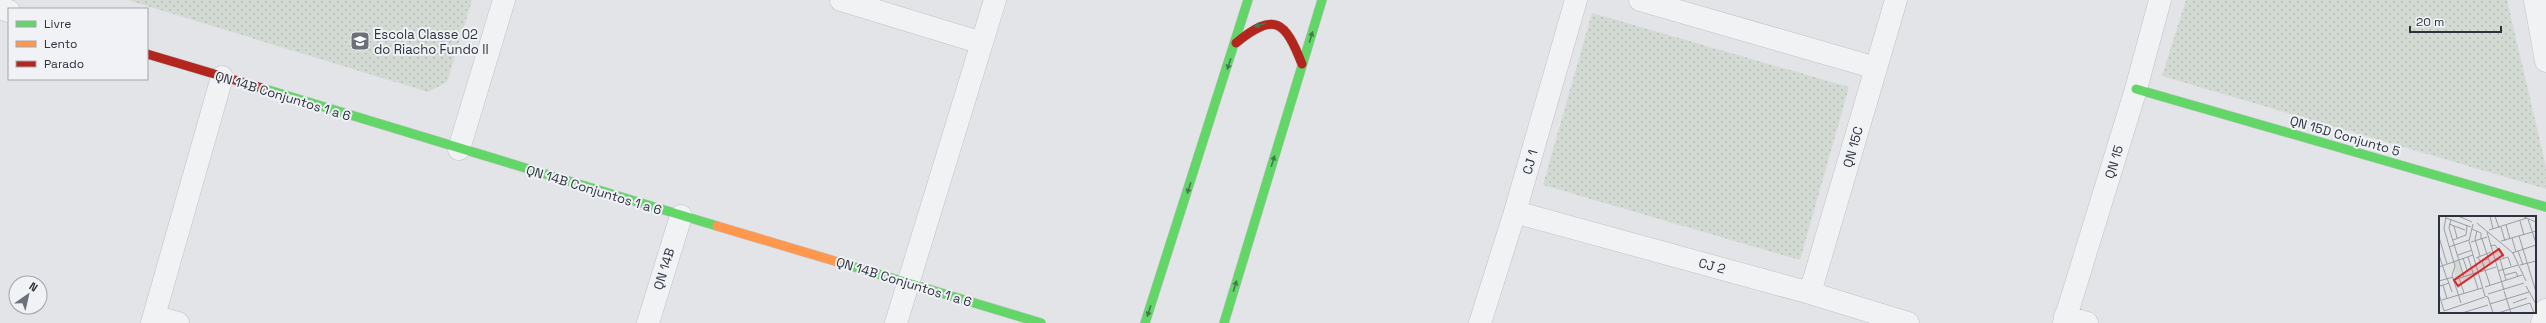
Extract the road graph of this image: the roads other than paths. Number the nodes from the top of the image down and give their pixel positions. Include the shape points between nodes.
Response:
1 (504, 0) edge
2 (841, 0) edge
3 (995, 0) edge
4 (1248, 0) edge
5 (1322, 0) edge
6 (1576, 0) edge
7 (1640, 0) edge
8 (1896, 0) edge
9 (2160, 0) edge
10 (2535, 0) edge
11 (982, 43) junction
12 (1236, 43) junction
13 (148, 54) edge
14 (2546, 61) edge
15 (1302, 64) junction
16 (1876, 68) junction
17 (222, 78) junction
18 (2136, 89) junction
19 (459, 149) junction
20 (2546, 207) edge
21 (1515, 212) junction
22 (681, 216) junction
23 (908, 284) junction
24 (1810, 293) junction
25 (2546, 310) edge
26 (153, 319) edge
27 (2064, 320) edge
28 (178, 323) edge
29 (648, 323) edge
30 (896, 323) edge
31 (1041, 323) edge
32 (1145, 323) edge
33 (1224, 323) edge
34 (1480, 323) edge
35 (1908, 323) edge
36 (2087, 323) edge
37 (2542, 323) edge

1 - 19 street
2 - 11 street
3 - 11 street
4 - 12 street
15 -> 5 street
6 - 21 street, CJ 1
7 - 16 street
8 - 16 street, QN 15C
9 - 18 street, QN 15
10 - 14 street
11 - 23 street
15 -> 12 street via 1292,38 1276,23 1252,27
12 -> 32 street
13 - 17 street, QN 14B Conjuntos 1 a 6
33 -> 15 street
16 - 24 street, QN 15C
17 - 19 street, QN 14B Conjuntos 1 a 6
17 - 26 street
18 - 20 street, QN 15D Conjunto 5
18 - 27 street, QN 15
19 - 22 street, QN 14B Conjuntos 1 a 6
21 - 24 street, CJ 2
21 - 34 street, CJ 1
22 - 23 street, QN 14B Conjuntos 1 a 6
22 - 29 street, QN 14B
23 - 30 street
23 - 31 street, QN 14B Conjuntos 1 a 6
24 - 35 street, CJ 2
25 - 37 street
26 - 28 street
27 - 36 street

